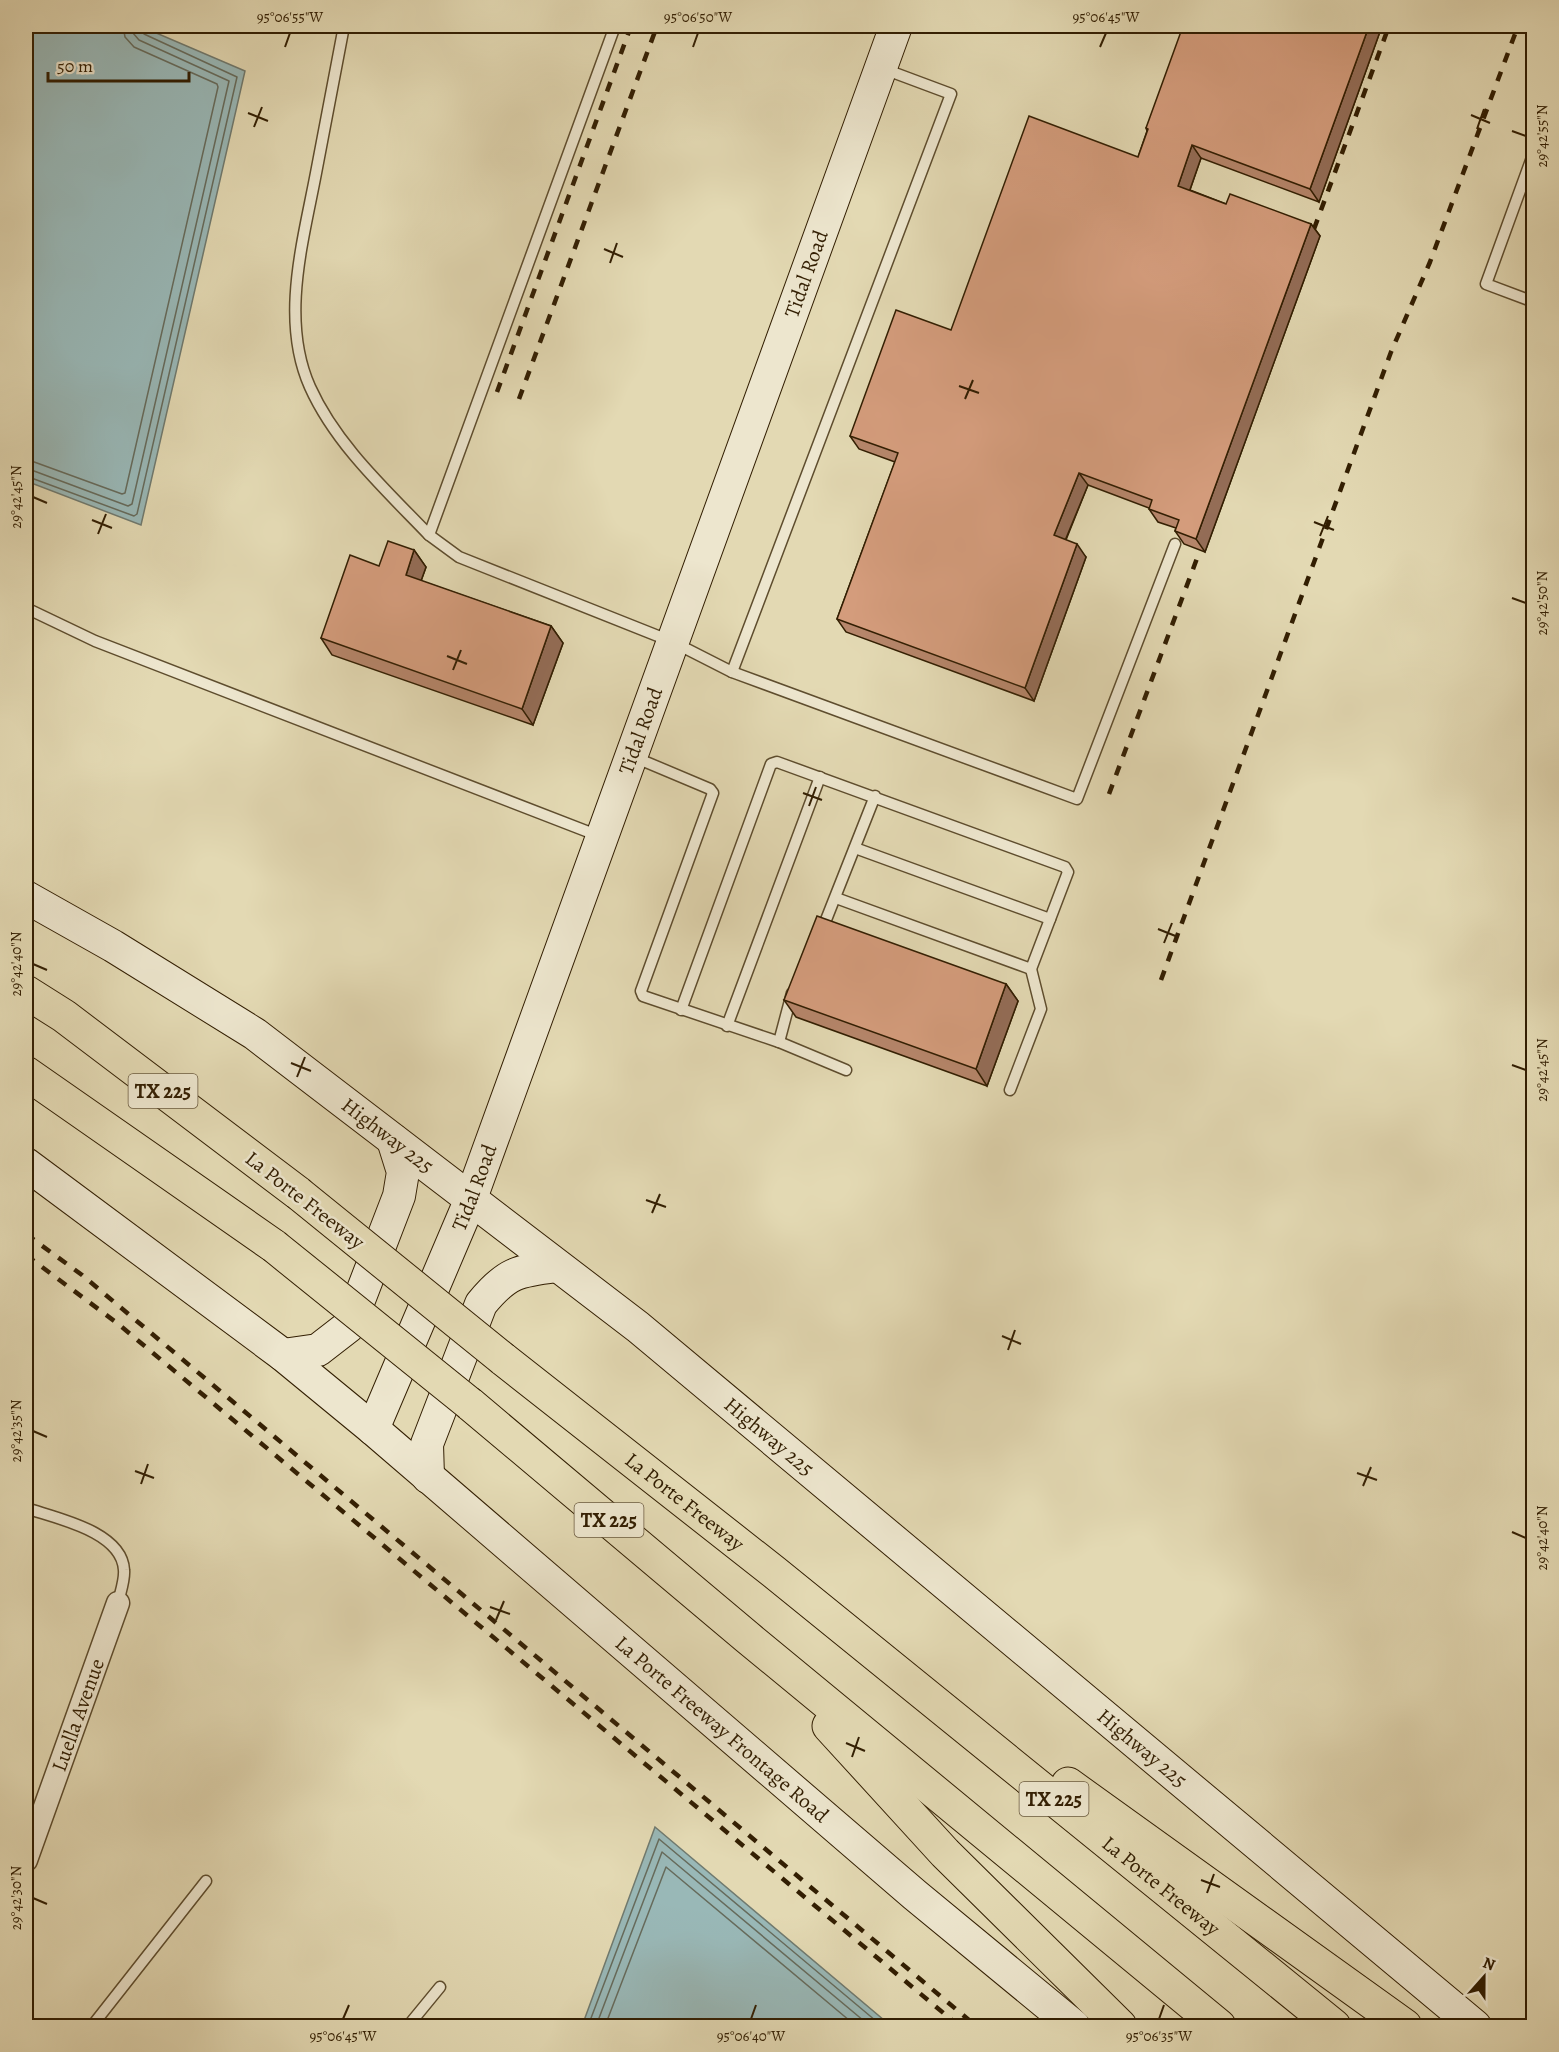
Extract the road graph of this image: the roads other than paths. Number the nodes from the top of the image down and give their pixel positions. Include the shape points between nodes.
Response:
1 (344, 26) edge
2 (615, 26) edge
3 (896, 26) edge
4 (881, 67) junction
5 (1533, 152) edge
6 (1533, 302) edge
7 (429, 536) junction
8 (1175, 544) edge
9 (26, 608) edge
10 (673, 642) junction
11 (732, 672) junction
12 (631, 756) junction
13 (820, 777) junction
14 (875, 796) junction
15 (603, 837) junction
16 (855, 849) junction
17 (26, 897) edge
18 (836, 898) junction
19 (1050, 919) junction
20 (816, 941) edge
21 (1031, 969) junction
22 (796, 984) edge
23 (26, 992) edge
24 (681, 1010) junction
25 (727, 1026) junction
26 (779, 1042) junction
27 (846, 1070) dead end
28 (26, 1073) edge
29 (1010, 1090) dead end
30 (393, 1140) junction
31 (26, 1164) edge
32 (470, 1201) junction
33 (557, 1266) junction
34 (283, 1355) junction
35 (373, 1429) junction
36 (428, 1477) junction
37 (26, 1508) edge
38 (774, 1572) junction
39 (118, 1603) joint
40 (747, 1637) junction
41 (29, 1835) edge
42 (26, 1860) edge
43 (206, 1881) dead end
44 (440, 1987) dead end
45 (92, 2026) edge
46 (408, 2026) edge
47 (1074, 2026) edge
48 (1120, 2026) edge
49 (1219, 2026) edge
50 (1334, 2026) edge
51 (1405, 2026) edge
52 (1475, 2026) edge

1 - 7 lane via 296,279 298,347 310,387 334,429
2 - 7 lane
3 - 4 main road, Tidal Road
4 - 10 main road, Tidal Road
4 - 11 lane via 951,94
5 - 6 lane via 1486,284
7 - 10 lane via 459,557 497,574
8 - 11 lane via 1077,799
9 - 15 lane via 95,641
10 - 11 lane
10 - 12 main road, Tidal Road
12 - 15 main road, Tidal Road
12 - 24 lane via 713,793 641,991 643,996
13 - 14 lane
13 - 24 lane via 777,762 771,764
13 - 25 lane
14 - 16 lane
14 - 19 lane via 1065,867 1068,872
15 - 32 main road, Tidal Road
16 - 18 lane
16 - 19 lane
17 - 30 main road, Highway 225 via 255,1034
18 - 20 lane
18 - 21 lane
19 - 21 lane
21 - 29 lane via 1041,1009
22 - 26 lane
23 - 38 highway, La Porte Freeway / TX 225, bridge via 64,1016 298,1193
24 - 25 lane
25 - 26 lane
26 - 27 lane
28 - 40 highway, TX 225, bridge via 274,1246 470,1404
30 - 32 main road, Highway 225
30 - 34 main road via 402,1172 399,1196 349,1326 318,1350
31 - 34 main road
32 - 33 main road, Highway 225
32 - 35 main road, Tidal Road
33 - 36 main road via 519,1271 496,1285 481,1304 427,1444
33 - 52 main road, Highway 225 via 638,1327
34 - 35 main road
35 - 36 main road, La Porte Freeway Frontage Road
36 - 47 main road, La Porte Freeway Frontage Road via 906,1888
37 - 39 lane via 84,1527 117,1550 124,1570
38 - 50 highway, La Porte Freeway / TX 225
38 - 51 highway
39 - 41 street, Luella Avenue
40 - 48 highway via 945,1852
40 - 49 highway, TX 225
41 - 42 street, Luella Avenue
43 - 45 lane
44 - 46 lane

